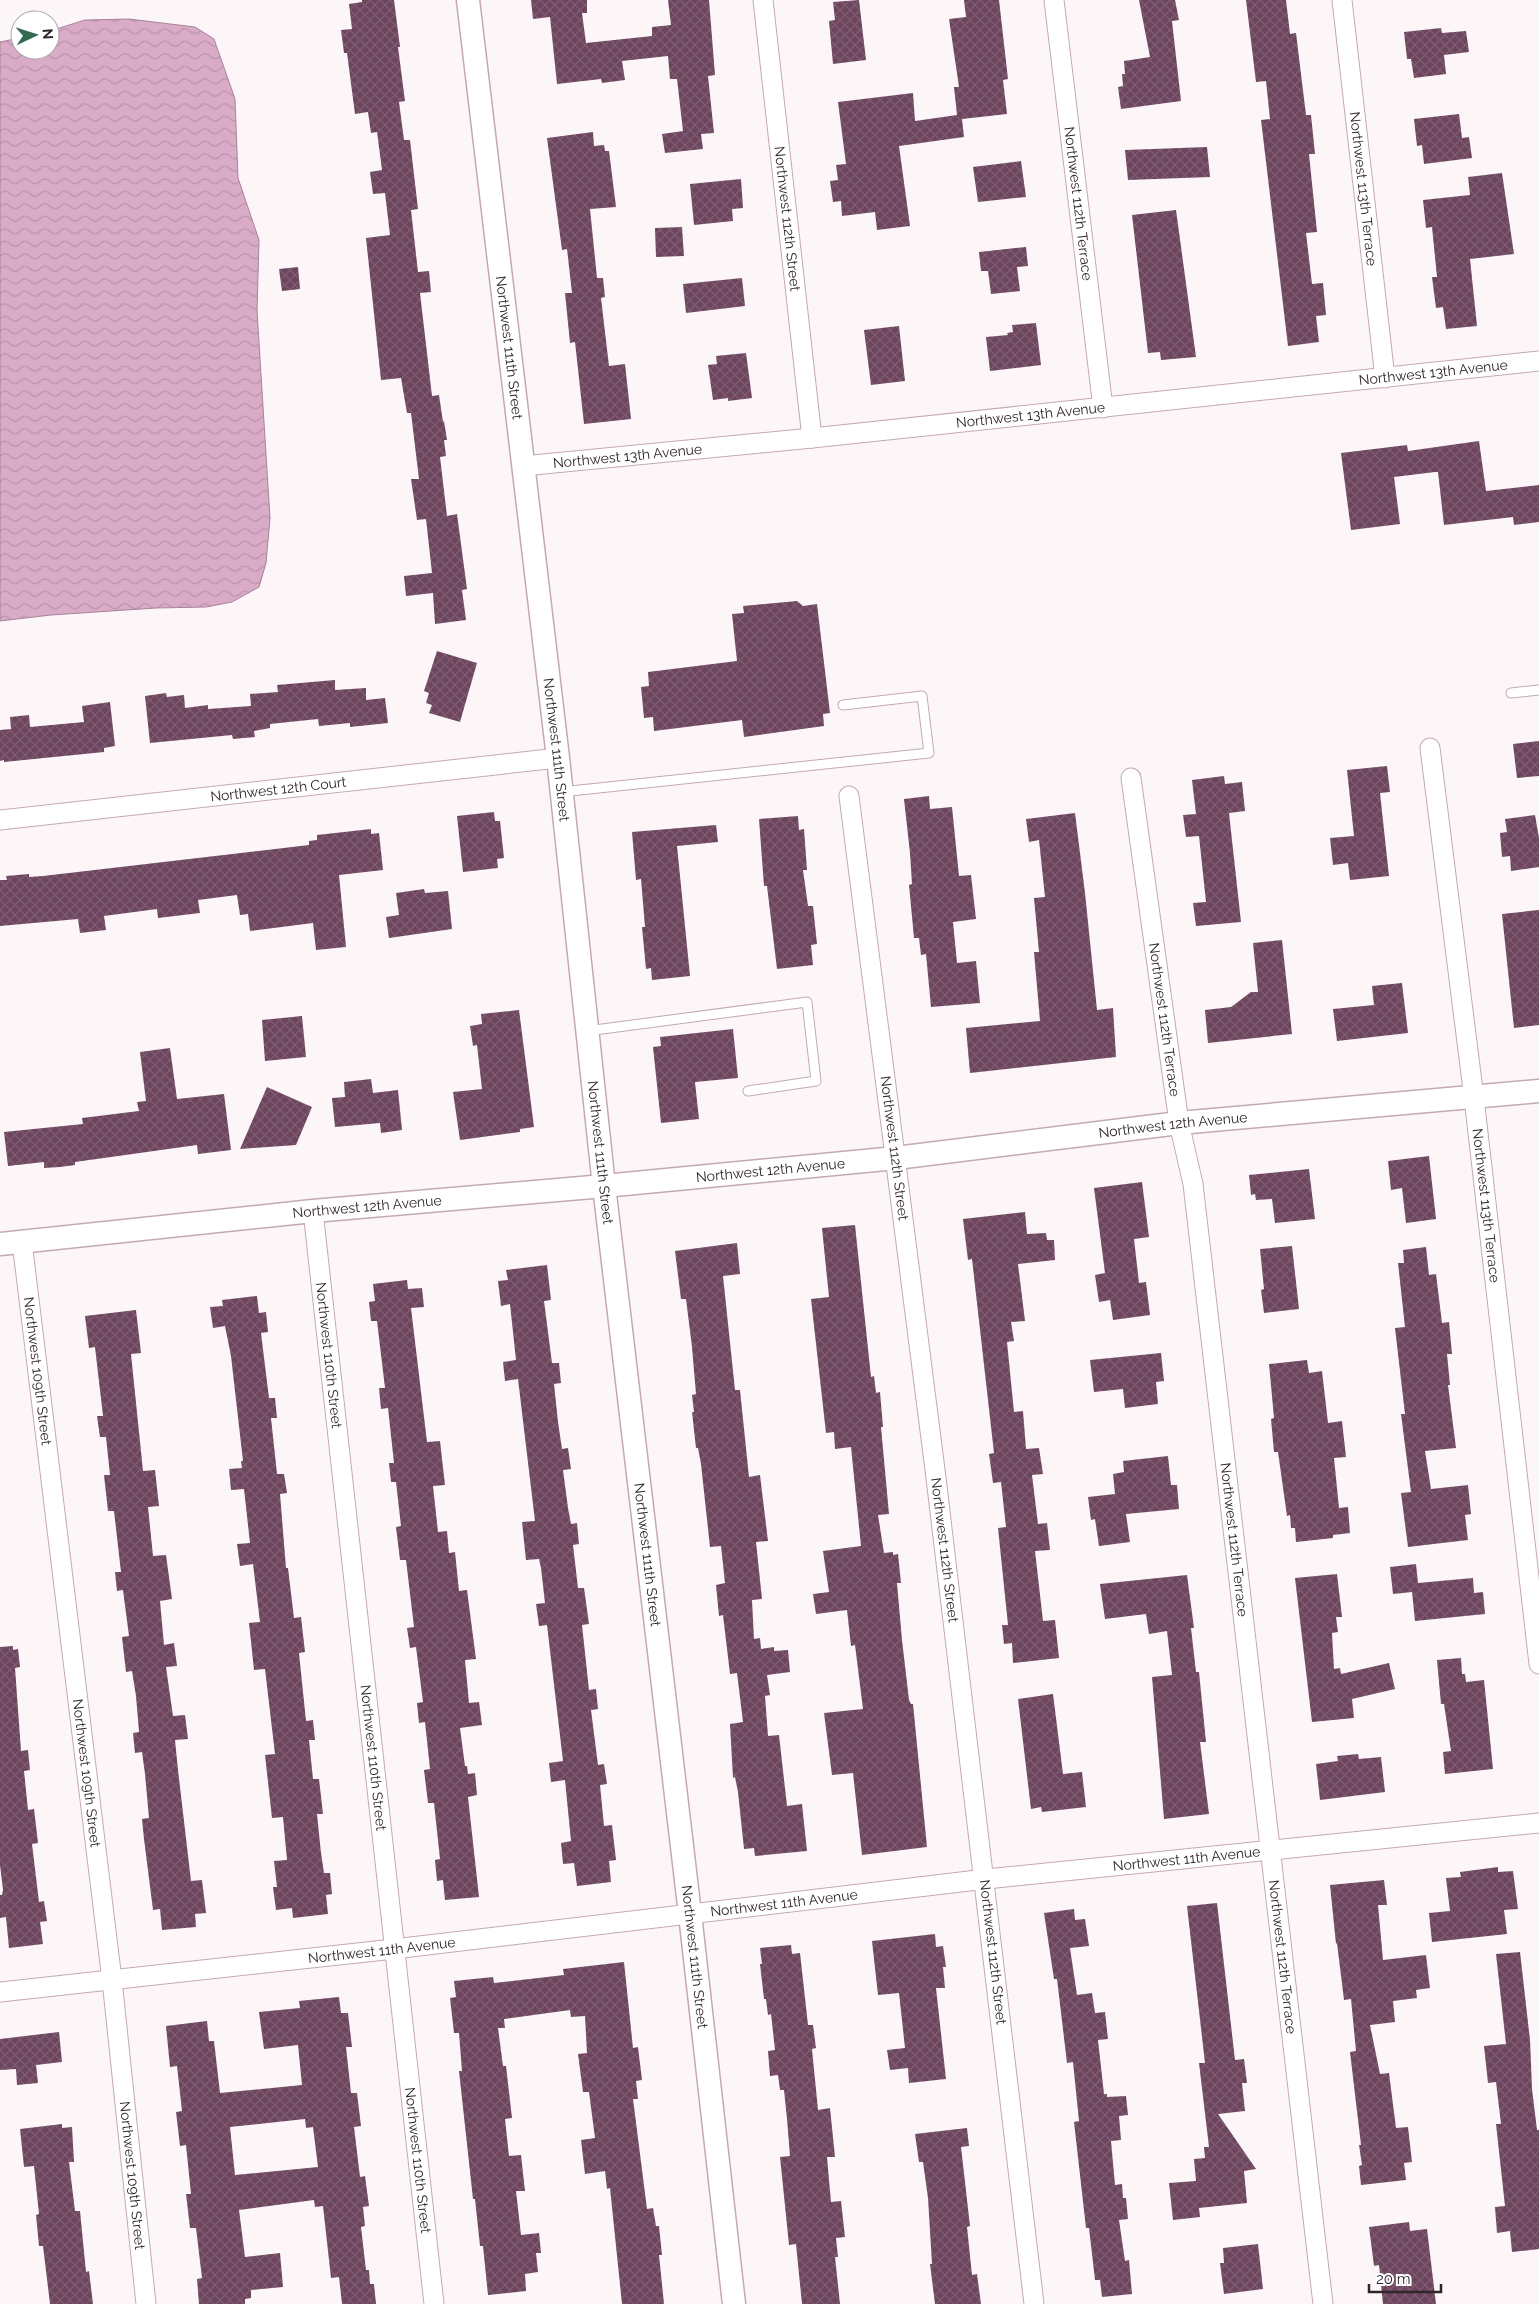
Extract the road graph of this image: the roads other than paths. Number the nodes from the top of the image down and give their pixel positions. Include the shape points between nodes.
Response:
1 (468, 0) edge
2 (763, 0) edge
3 (1054, 0) edge
4 (1342, 0) edge
5 (1539, 361) edge
6 (1385, 378) junction
7 (1103, 408) junction
8 (812, 438) junction
9 (523, 466) junction
10 (1539, 690) edge
11 (1511, 693) dead end
12 (843, 706) dead end
13 (1430, 748) dead end
14 (558, 758) junction
15 (1131, 778) dead end
16 (561, 792) junction
17 (849, 796) dead end
18 (0, 820) edge
19 (587, 1031) junction
20 (748, 1091) dead end
21 (1539, 1091) edge
22 (1474, 1098) junction
23 (1179, 1123) junction
24 (896, 1158) junction
25 (604, 1186) junction
26 (313, 1211) junction
27 (22, 1242) junction
28 (0, 1244) edge
29 (1539, 1664) edge
30 (1539, 1823) edge
31 (1270, 1851) junction
32 (986, 1879) junction
33 (690, 1914) junction
34 (394, 1949) junction
35 (112, 1980) junction
36 (0, 1992) edge
37 (146, 2304) edge
38 (434, 2304) edge
39 (734, 2304) edge
40 (1034, 2304) edge
41 (1323, 2304) edge

1 - 9 street, Northwest 111th Street
2 - 8 street, Northwest 112th Street
3 - 7 street, Northwest 112th Terrace
4 - 6 street, Northwest 113th Terrace
5 - 6 street, Northwest 13th Avenue
6 - 7 street, Northwest 13th Avenue
7 - 8 street, Northwest 13th Avenue
8 - 9 street, Northwest 13th Avenue
9 - 14 street, Northwest 111th Street
10 - 11 lane
12 - 16 lane via 922,696 929,753
13 - 22 street, Northwest 113th Terrace
14 - 16 street, Northwest 111th Street
14 - 18 street, Northwest 12th Court
15 - 23 street, Northwest 112th Terrace
16 - 19 street, Northwest 111th Street
17 - 24 street, Northwest 112th Street
19 - 20 lane via 808,1002 816,1082
19 - 25 street, Northwest 111th Street
21 - 22 street, Northwest 12th Avenue
22 - 23 street, Northwest 12th Avenue
22 - 29 street, Northwest 113th Terrace
23 - 24 street, Northwest 12th Avenue
23 - 31 street, Northwest 112th Terrace via 1193,1184
24 - 25 street, Northwest 12th Avenue
24 - 32 street, Northwest 112th Street
25 - 26 street, Northwest 12th Avenue
25 - 33 street, Northwest 111th Street
26 - 27 street, Northwest 12th Avenue
26 - 34 street, Northwest 110th Street
27 - 28 street, Northwest 12th Avenue
27 - 35 street, Northwest 109th Street
30 - 31 street, Northwest 11th Avenue
31 - 32 street, Northwest 11th Avenue
31 - 41 street, Northwest 112th Terrace
32 - 33 street, Northwest 11th Avenue
32 - 40 street, Northwest 112th Street
33 - 34 street, Northwest 11th Avenue
33 - 39 street, Northwest 111th Street
34 - 35 street, Northwest 11th Avenue
34 - 38 street, Northwest 110th Street
35 - 36 street, Northwest 11th Avenue
35 - 37 street, Northwest 109th Street

